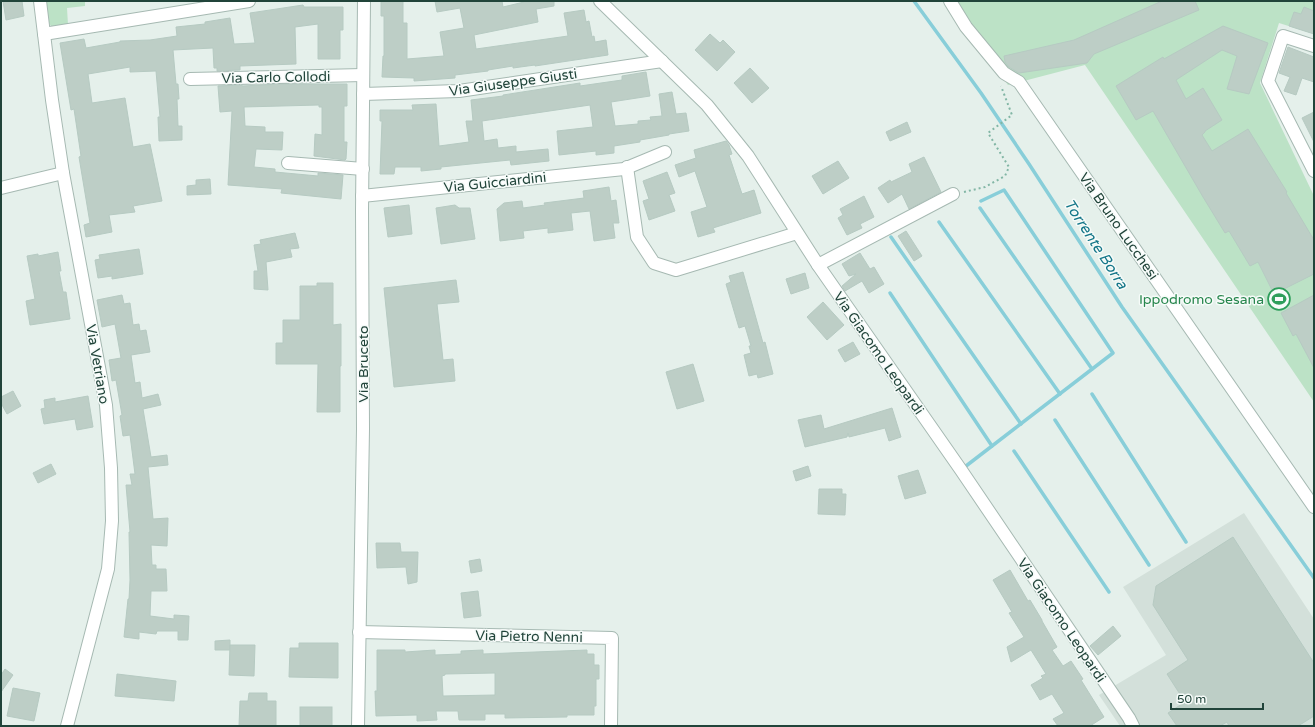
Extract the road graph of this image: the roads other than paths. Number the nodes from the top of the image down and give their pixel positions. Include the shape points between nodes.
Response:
1 (40, 1) edge
2 (249, 1) edge
3 (364, 1) edge
4 (600, 1) edge
5 (950, 1) edge
6 (44, 34) junction
7 (1314, 46) edge
8 (662, 62) junction
9 (363, 75) junction
10 (190, 79) dead end
11 (363, 94) junction
12 (665, 152) dead end
13 (288, 163) dead end
14 (627, 167) junction
15 (362, 170) junction
16 (1314, 171) edge
17 (63, 173) junction
18 (1, 188) edge
19 (953, 194) road end
20 (362, 196) junction
21 (797, 232) junction
22 (818, 265) junction
23 (1314, 507) edge
24 (358, 632) junction
25 (67, 726) edge
26 (358, 726) edge
27 (611, 726) edge
28 (1133, 726) edge

1 - 6 street, Via Vetriano
2 - 6 street
3 - 9 street, Via Bruceto
4 - 8 street, Via Giacomo Leopardi
5 - 23 street, Via Bruno Lucchesi via 966,27 1004,73 1019,82
6 - 17 street, Via Vetriano
7 - 16 street via 1283,36 1268,81
8 - 11 street, Via Giuseppe Giusti via 459,91
8 - 21 street, Via Giacomo Leopardi via 707,104 748,156
9 - 10 street, Via Carlo Collodi
9 - 11 street, Via Bruceto
11 - 15 street, Via Bruceto
12 - 14 street, Via Guicciardini
13 - 15 street
14 - 20 street, Via Guicciardini
14 - 21 street via 637,237 654,263 676,270
15 - 20 street, Via Bruceto
17 - 18 street
17 - 25 street, Via Vetriano via 106,405 112,514 108,569
19 - 22 street
20 - 24 street, Via Bruceto via 363,429
21 - 22 street, Via Giacomo Leopardi
22 - 28 street, Via Giacomo Leopardi
24 - 26 street, Via Bruceto
24 - 27 street, Via Pietro Nenni via 612,638

